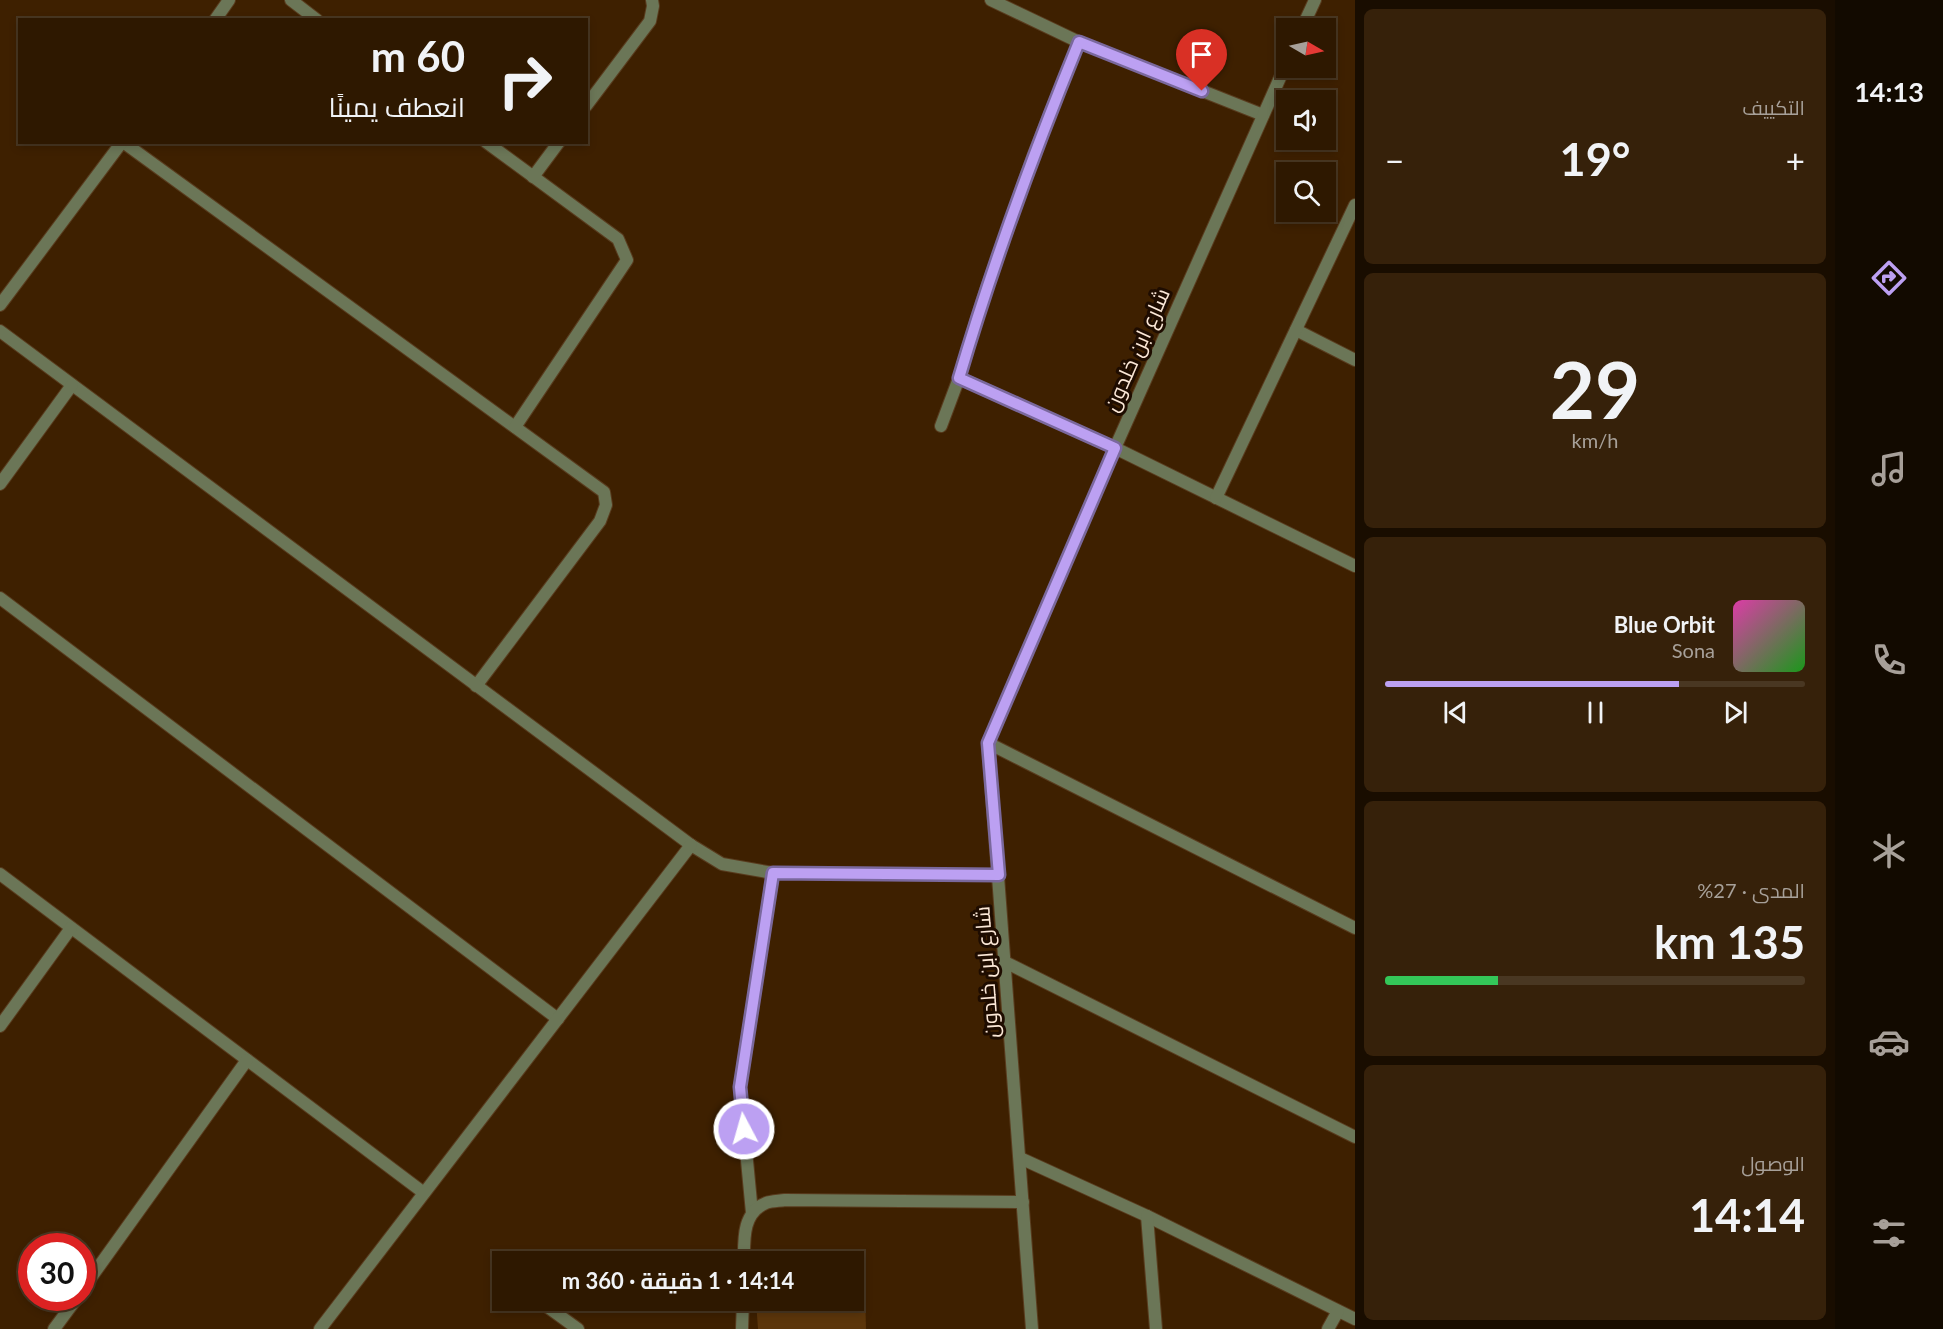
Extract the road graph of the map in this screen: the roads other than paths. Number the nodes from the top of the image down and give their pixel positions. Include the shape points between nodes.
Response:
1 (229, 0) edge
2 (291, 0) edge
3 (652, 0) edge
4 (991, 0) edge
5 (1315, 0) edge
6 (216, 18) edge
7 (314, 18) edge
8 (1307, 18) edge
9 (1079, 42) junction
10 (1280, 78) edge
11 (588, 103) edge
12 (1263, 115) junction
13 (121, 144) edge
14 (125, 144) edge
15 (489, 144) edge
16 (558, 144) edge
17 (533, 177) junction
18 (1355, 205) edge
19 (0, 305) edge
20 (1296, 330) junction
21 (0, 331) edge
22 (1355, 360) edge
23 (959, 378) junction
24 (72, 385) junction
25 (941, 426) dead end
26 (515, 427) junction
27 (1115, 448) junction
28 (0, 484) edge
29 (1216, 498) junction
30 (1355, 566) edge
31 (0, 598) edge
32 (476, 686) junction
33 (988, 743) junction
34 (691, 845) junction
35 (773, 873) junction
36 (0, 874) edge
37 (999, 875) junction
38 (71, 928) junction
39 (1355, 928) edge
40 (1005, 962) junction
41 (558, 1019) junction
42 (0, 1026) edge
43 (248, 1060) junction
44 (1355, 1137) edge
45 (1020, 1158) junction
46 (424, 1193) junction
47 (1023, 1202) junction
48 (752, 1213) junction
49 (1147, 1216) junction
50 (744, 1251) edge
51 (96, 1271) edge
52 (67, 1311) edge
53 (553, 1311) edge
54 (743, 1311) edge
55 (1338, 1311) junction
56 (1355, 1319) edge
57 (54, 1329) edge
58 (320, 1329) edge
59 (578, 1329) edge
60 (742, 1329) edge
61 (1032, 1329) edge
62 (1156, 1329) edge
63 (1328, 1329) edge

1 - 6 street
2 - 7 street
3 - 11 street via 650,21
4 - 9 street
5 - 8 street
9 - 12 street
9 - 23 street via 1034,154
10 - 12 street, شارع ابن خلدون
12 - 27 street, شارع ابن خلدون
13 - 19 street
14 - 26 street
15 - 17 street
16 - 17 street
17 - 26 street via 618,239 627,260
18 - 20 street
20 - 22 street
20 - 29 street
21 - 24 street
23 - 25 street
23 - 27 street
24 - 28 street
24 - 32 street
26 - 32 street via 604,492 606,505 600,521
27 - 29 street
27 - 33 street, شارع ابن خلدون
29 - 30 street
31 - 41 street
32 - 34 street
33 - 37 street, شارع ابن خلدون
33 - 39 street
34 - 35 street via 722,864
34 - 41 street
35 - 37 street
35 - 48 street via 740,1087
36 - 38 street
37 - 40 street, شارع ابن خلدون
38 - 42 street
38 - 43 street
40 - 44 street
40 - 45 street, شارع ابن خلدون
41 - 46 street
43 - 46 street
43 - 51 street
45 - 47 street, شارع ابن خلدون
45 - 49 street
46 - 58 street
47 - 48 street via 785,1200 766,1203
47 - 61 street, شارع ابن خلدون
48 - 50 street via 744,1230
49 - 55 street
49 - 62 street
52 - 57 street
53 - 59 street
54 - 60 street
55 - 56 street
55 - 63 street

